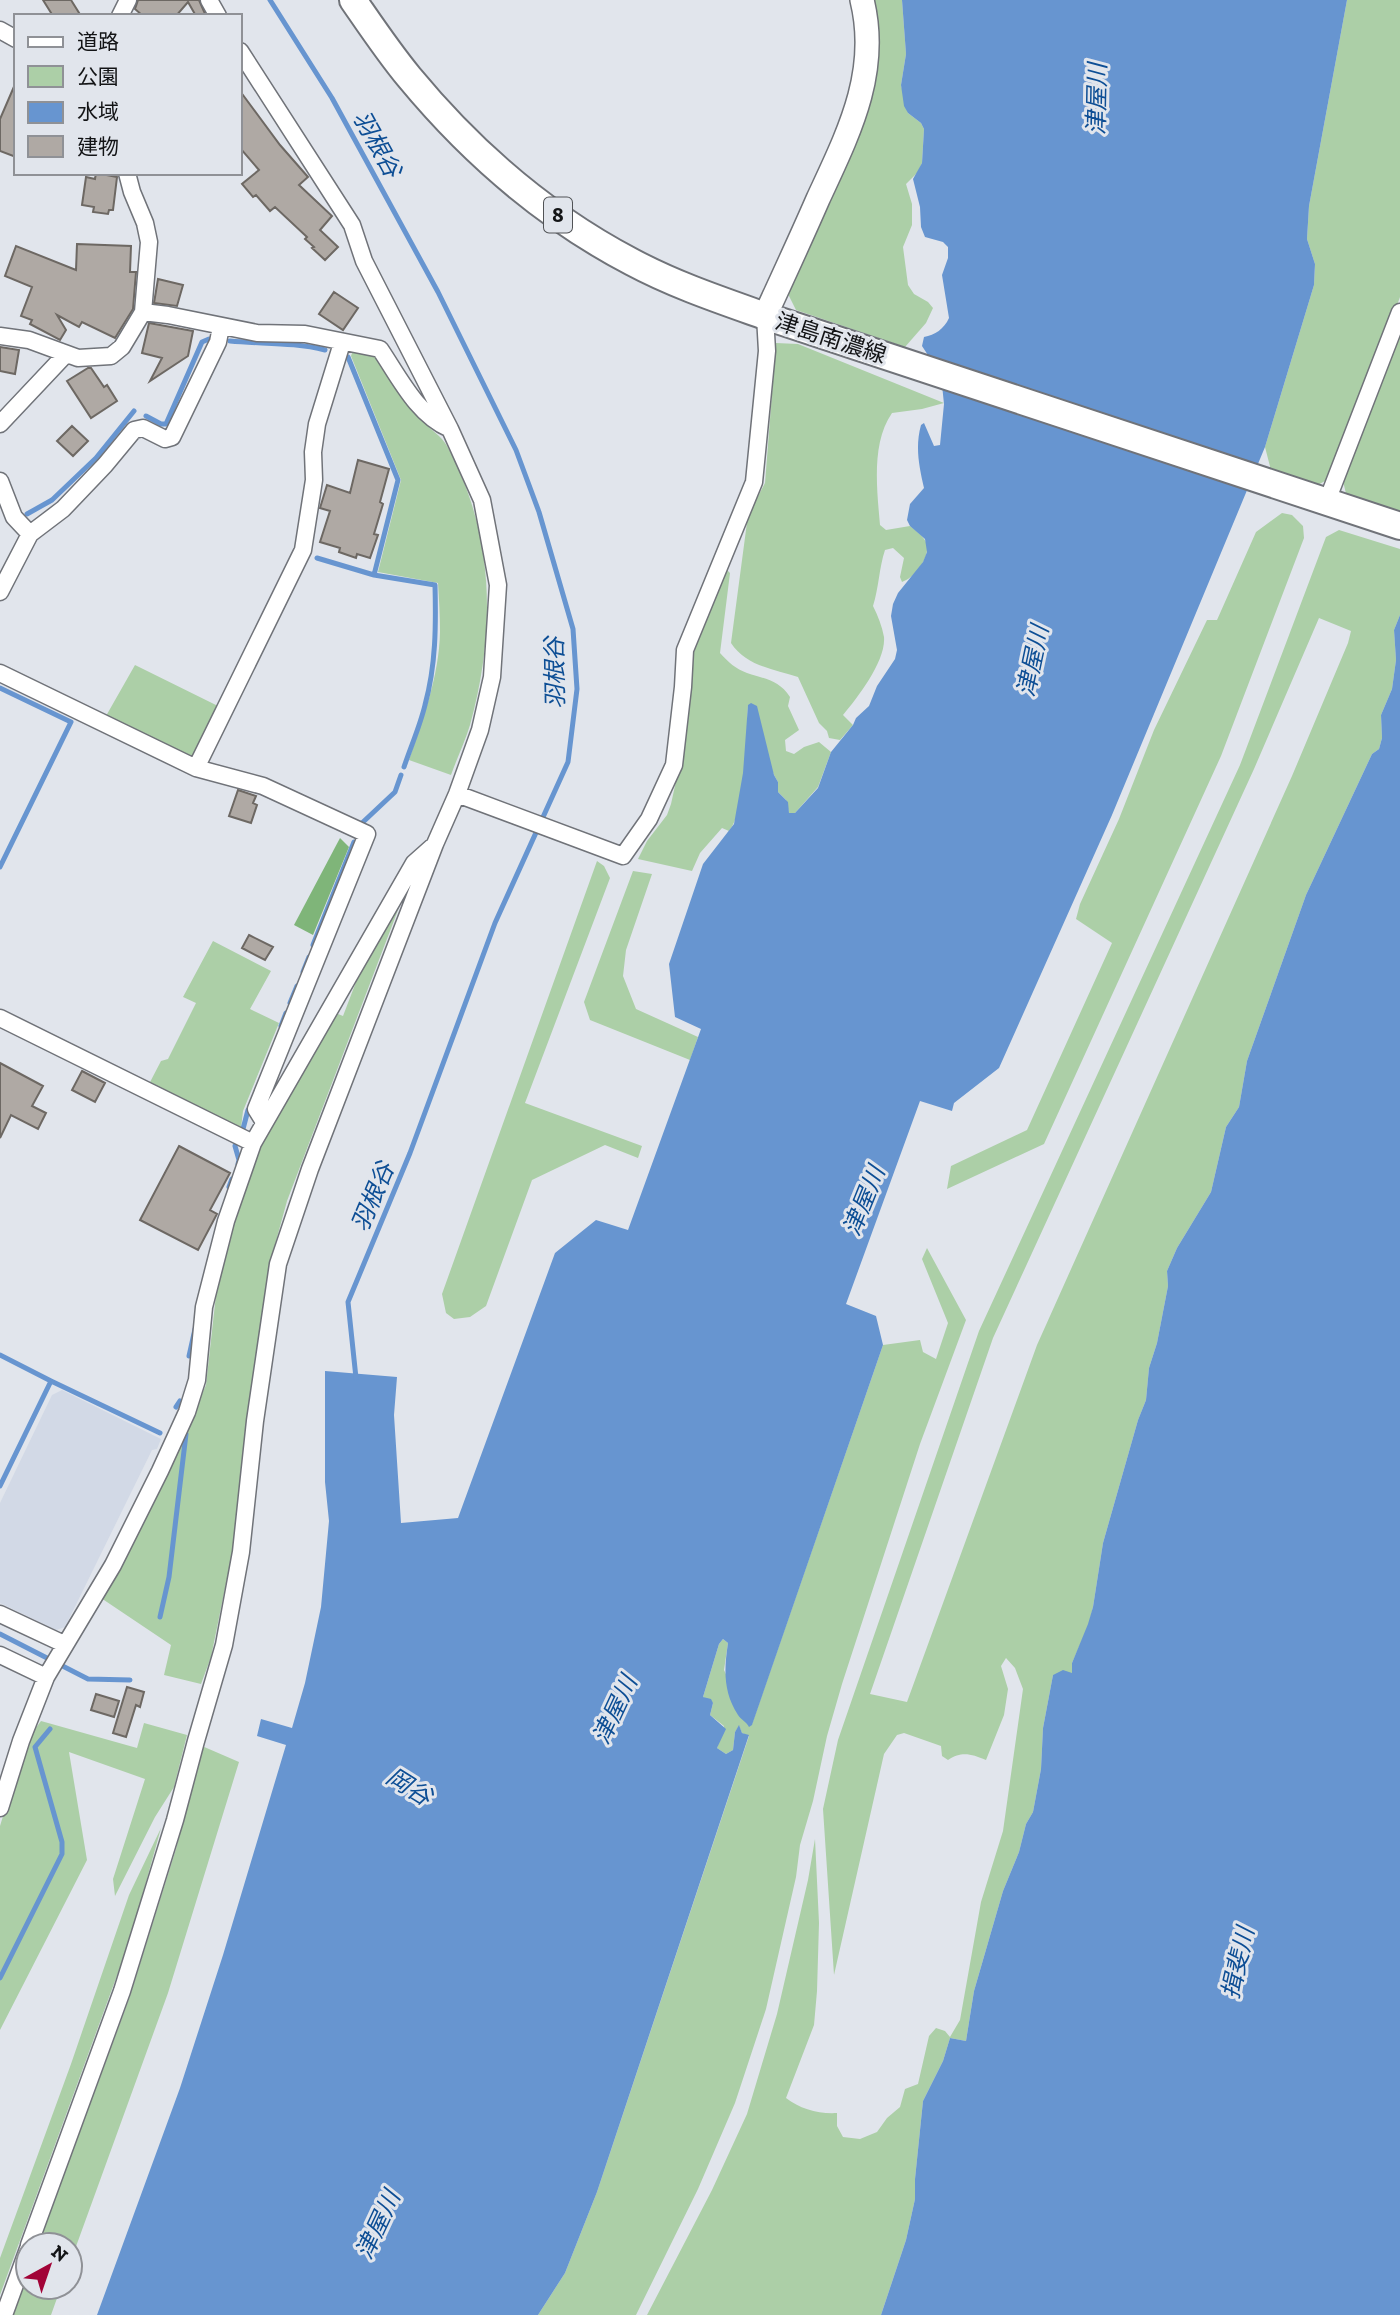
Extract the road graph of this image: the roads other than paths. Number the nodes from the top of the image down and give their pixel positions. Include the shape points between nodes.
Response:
1 (353, 0) edge
2 (862, 0) edge
3 (242, 54) edge
4 (128, 175) edge
5 (143, 312) junction
6 (1400, 312) edge
7 (765, 316) junction
8 (221, 327) junction
9 (0, 336) edge
10 (342, 343) junction
11 (66, 354) junction
12 (0, 425) edge
13 (450, 429) junction
14 (0, 481) edge
15 (1327, 501) junction
16 (1400, 526) edge
17 (30, 534) junction
18 (0, 592) edge
19 (0, 673) edge
20 (196, 768) junction
21 (457, 794) junction
22 (435, 844) junction
23 (0, 1018) edge
24 (264, 1122) junction
25 (253, 1143) junction
26 (0, 1614) edge
27 (62, 1648) junction
28 (0, 1654) edge
29 (48, 1673) junction
30 (0, 1808) edge
31 (35, 2231) edge
32 (14, 2288) edge
33 (4, 2315) edge

1 - 7 main road, 津島南濃線 / 8 via 408,76 464,139 512,181 580,231 633,262
2 - 7 street via 868,24 860,100
3 - 13 street via 352,225 364,261
4 - 5 street via 149,242
5 - 8 street
5 - 11 street via 122,347 111,356
6 - 15 street
7 - 15 main road, 津島南濃線 / 8
7 - 21 street via 767,351 754,482 685,650 674,765 649,819 623,856
8 - 10 street via 305,334
8 - 17 street via 172,437 165,439 143,428 134,430 64,509
9 - 11 street via 29,340
10 - 13 street via 380,349 420,407
10 - 20 street via 317,424 303,550
11 - 12 street
13 - 21 street via 482,500 498,585 492,677 480,730
14 - 17 street via 14,517
15 - 16 main road, 津島南濃線 / 8
17 - 18 street
19 - 20 street
20 - 24 street via 263,786 367,834 256,1110
21 - 22 street
22 - 24 street via 414,863
22 - 31 street via 278,1264 241,1552 224,1646 122,1991
23 - 25 street
24 - 25 street
25 - 27 street via 226,1221 204,1307 197,1380 187,1412 113,1564
26 - 27 street
27 - 29 street
28 - 29 street
29 - 30 street
32 - 33 street

